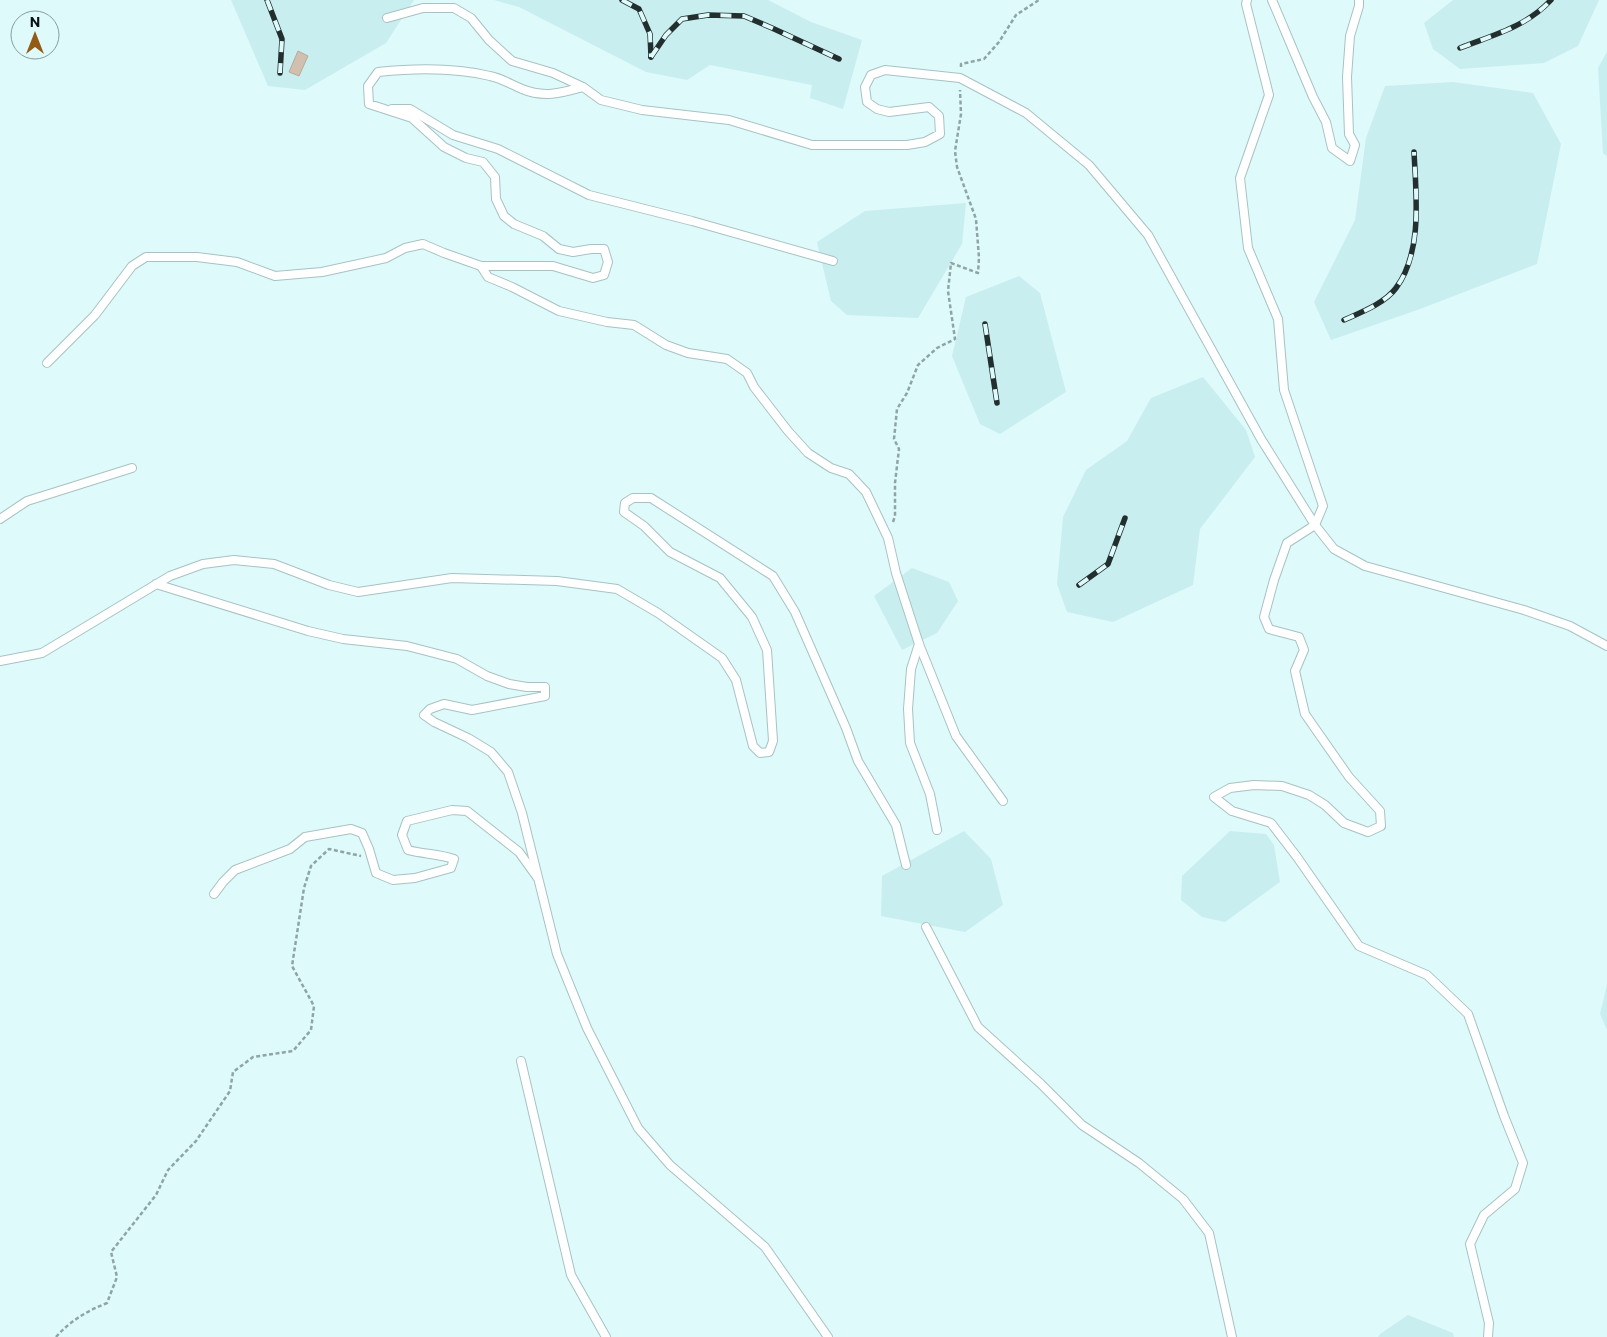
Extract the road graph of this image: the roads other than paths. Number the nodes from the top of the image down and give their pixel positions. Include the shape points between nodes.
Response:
1 (1272, 0) edge
2 (1360, 0) edge
3 (1245, 1) edge
4 (387, 18) dead end
5 (583, 87) junction
6 (385, 109) junction
7 (833, 261) dead end
8 (481, 266) junction
9 (47, 363) dead end
10 (132, 468) dead end
11 (0, 519) edge
12 (1315, 525) junction
13 (156, 584) junction
14 (919, 644) junction
15 (1607, 646) edge
16 (0, 661) edge
17 (1004, 801) dead end
18 (937, 830) dead end
19 (906, 865) dead end
20 (539, 881) junction
21 (214, 894) dead end
22 (926, 927) dead end
23 (521, 1061) dead end
24 (606, 1337) edge
25 (828, 1337) edge
26 (1232, 1337) edge
27 (1488, 1337) edge

1 - 2 lane via 1326,122 1332,148 1350,161 1354,145 1349,134 1347,77 1350,36
3 - 12 lane via 1269,95 1240,178 1248,248 1278,319 1284,390 1323,506
4 - 5 lane via 423,8 454,8 471,18 512,61 554,73
5 - 6 lane via 550,95 526,90 492,76 453,69 378,72 368,86 369,104
5 - 12 lane via 601,100 642,110 729,120 812,145 907,145 925,142 940,134 939,116 929,107 889,112 867,102 865,87 870,75 885,70 960,78 1026,114 1089,165 1148,235 1261,439
6 - 7 lane via 410,109 453,135 498,149 590,195
6 - 8 lane via 412,118 444,147 483,162 495,177 496,199 504,216 514,224 543,236 560,250 604,250 608,262 604,274 593,278 552,266
8 - 9 lane via 423,244 405,248 386,258 322,272 275,276 237,262 197,256 146,256 132,266 95,315
8 - 14 lane via 488,277 559,311 634,325 666,345 688,353 727,359 747,373 754,387 808,453 831,468 849,474 866,492 888,538
10 - 11 lane via 27,501
12 - 15 lane via 1334,549 1366,566 1524,610 1570,626
12 - 27 lane via 1287,543 1264,617 1269,629 1299,637 1304,650 1296,671 1305,714 1349,778 1380,812 1381,826 1368,832 1344,823 1309,795 1282,786 1254,784 1230,788 1214,797 1232,812 1271,823 1359,946 1427,975 1468,1014 1524,1163 1515,1189 1484,1214 1470,1244 1489,1323
13 - 16 lane via 42,653
13 - 19 lane via 203,564 234,560 274,564 330,586 358,592 452,578 558,580 617,589 722,658 736,680 753,746 760,753 769,752 773,741 767,650 756,625 720,578 670,552 644,526 624,512 625,503 633,498 651,498 772,576 795,612 858,761 896,825
13 - 20 lane via 308,631 343,639 407,646 457,659 509,684 545,687 545,696 472,710 444,704 424,715 491,752 508,772
14 - 17 lane via 956,736
14 - 18 lane via 911,669 910,743 930,794
20 - 21 lane via 519,852 467,811 452,810 407,821 402,835 408,850 454,859 450,868 415,878 393,880 376,873 362,833 351,829 305,837 290,849 235,870
20 - 25 lane via 558,954 587,1028 638,1128 670,1165 765,1247
22 - 26 lane via 978,1027 1082,1125 1139,1163 1183,1198 1209,1232
23 - 24 lane via 571,1276

